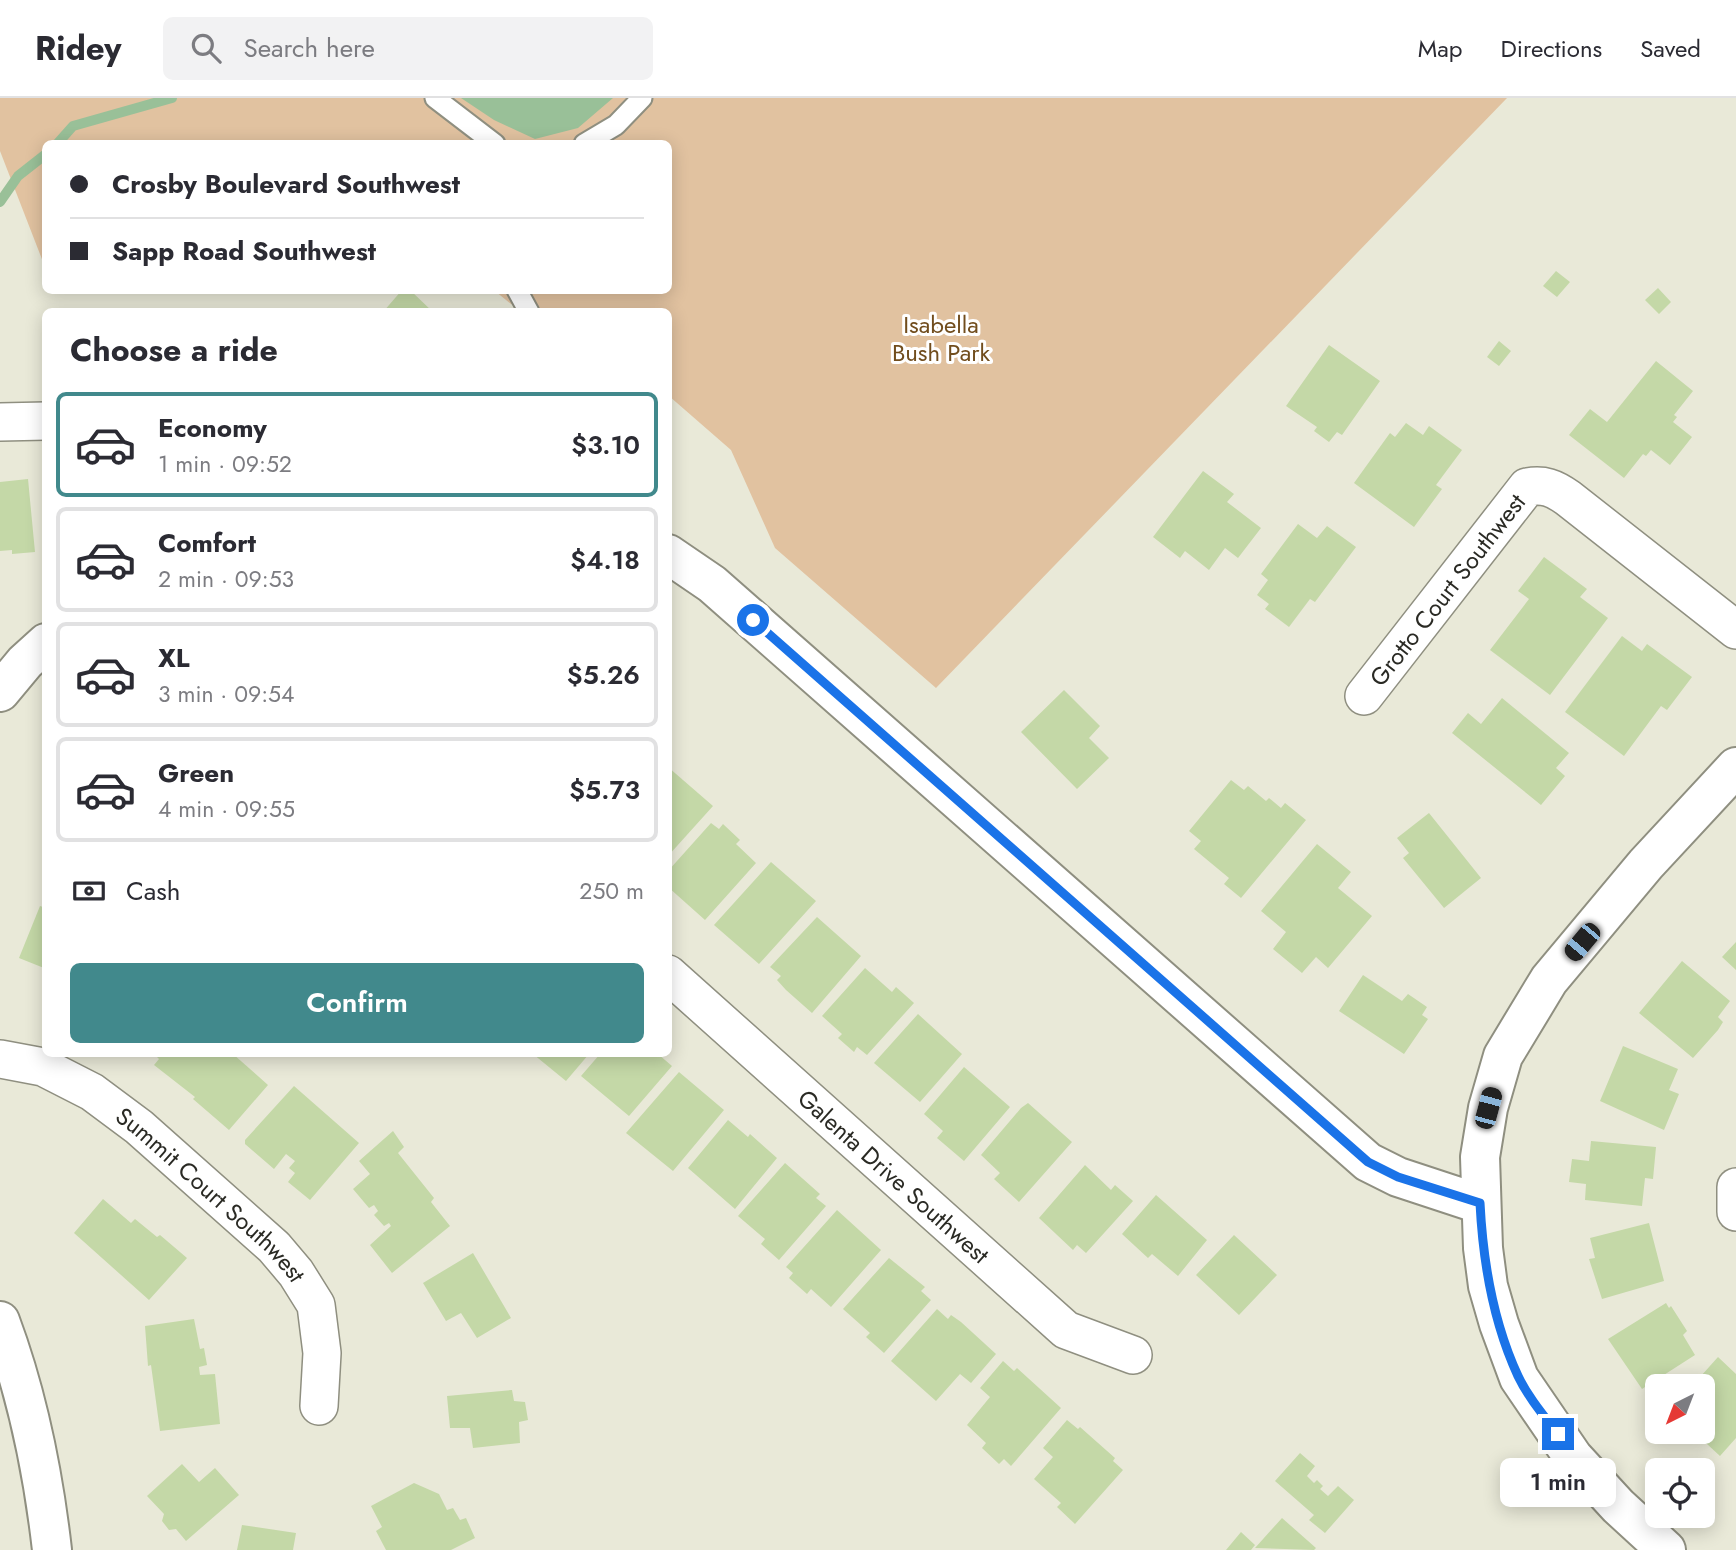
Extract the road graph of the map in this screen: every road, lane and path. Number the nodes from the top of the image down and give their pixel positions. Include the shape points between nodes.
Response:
1 (436, 98) edge
2 (642, 98) edge
3 (490, 140) edge
4 (591, 140) edge
5 (42, 421) edge
6 (0, 422) edge
7 (672, 557) edge
8 (1736, 630) edge
9 (42, 647) edge
10 (0, 692) edge
11 (1364, 696) dead end
12 (1736, 767) edge
13 (672, 978) edge
14 (0, 1059) edge
15 (1736, 1187) edge
16 (1480, 1203) junction
17 (1736, 1212) edge
18 (0, 1321) edge
19 (1133, 1354) dead end
20 (319, 1406) dead end
21 (52, 1550) edge
22 (1666, 1550) edge

1 - 3 lane
2 - 4 lane via 616,125
5 - 6 street
7 - 16 street via 712,584 1368,1162 1398,1177
8 - 11 street, Grotto Court Southwest via 1568,498 1541,485 1527,487
9 - 10 street
12 - 16 street via 1646,864 1549,980 1503,1056 1480,1157
13 - 19 street, Galenta Drive Southwest via 1066,1330
14 - 20 street, Summit Court Southwest via 43,1067 92,1093 139,1127 274,1247 316,1305 322,1353
15 - 17 street
16 - 22 street via 1489,1286 1519,1378 1573,1457
18 - 21 street via 32,1421

